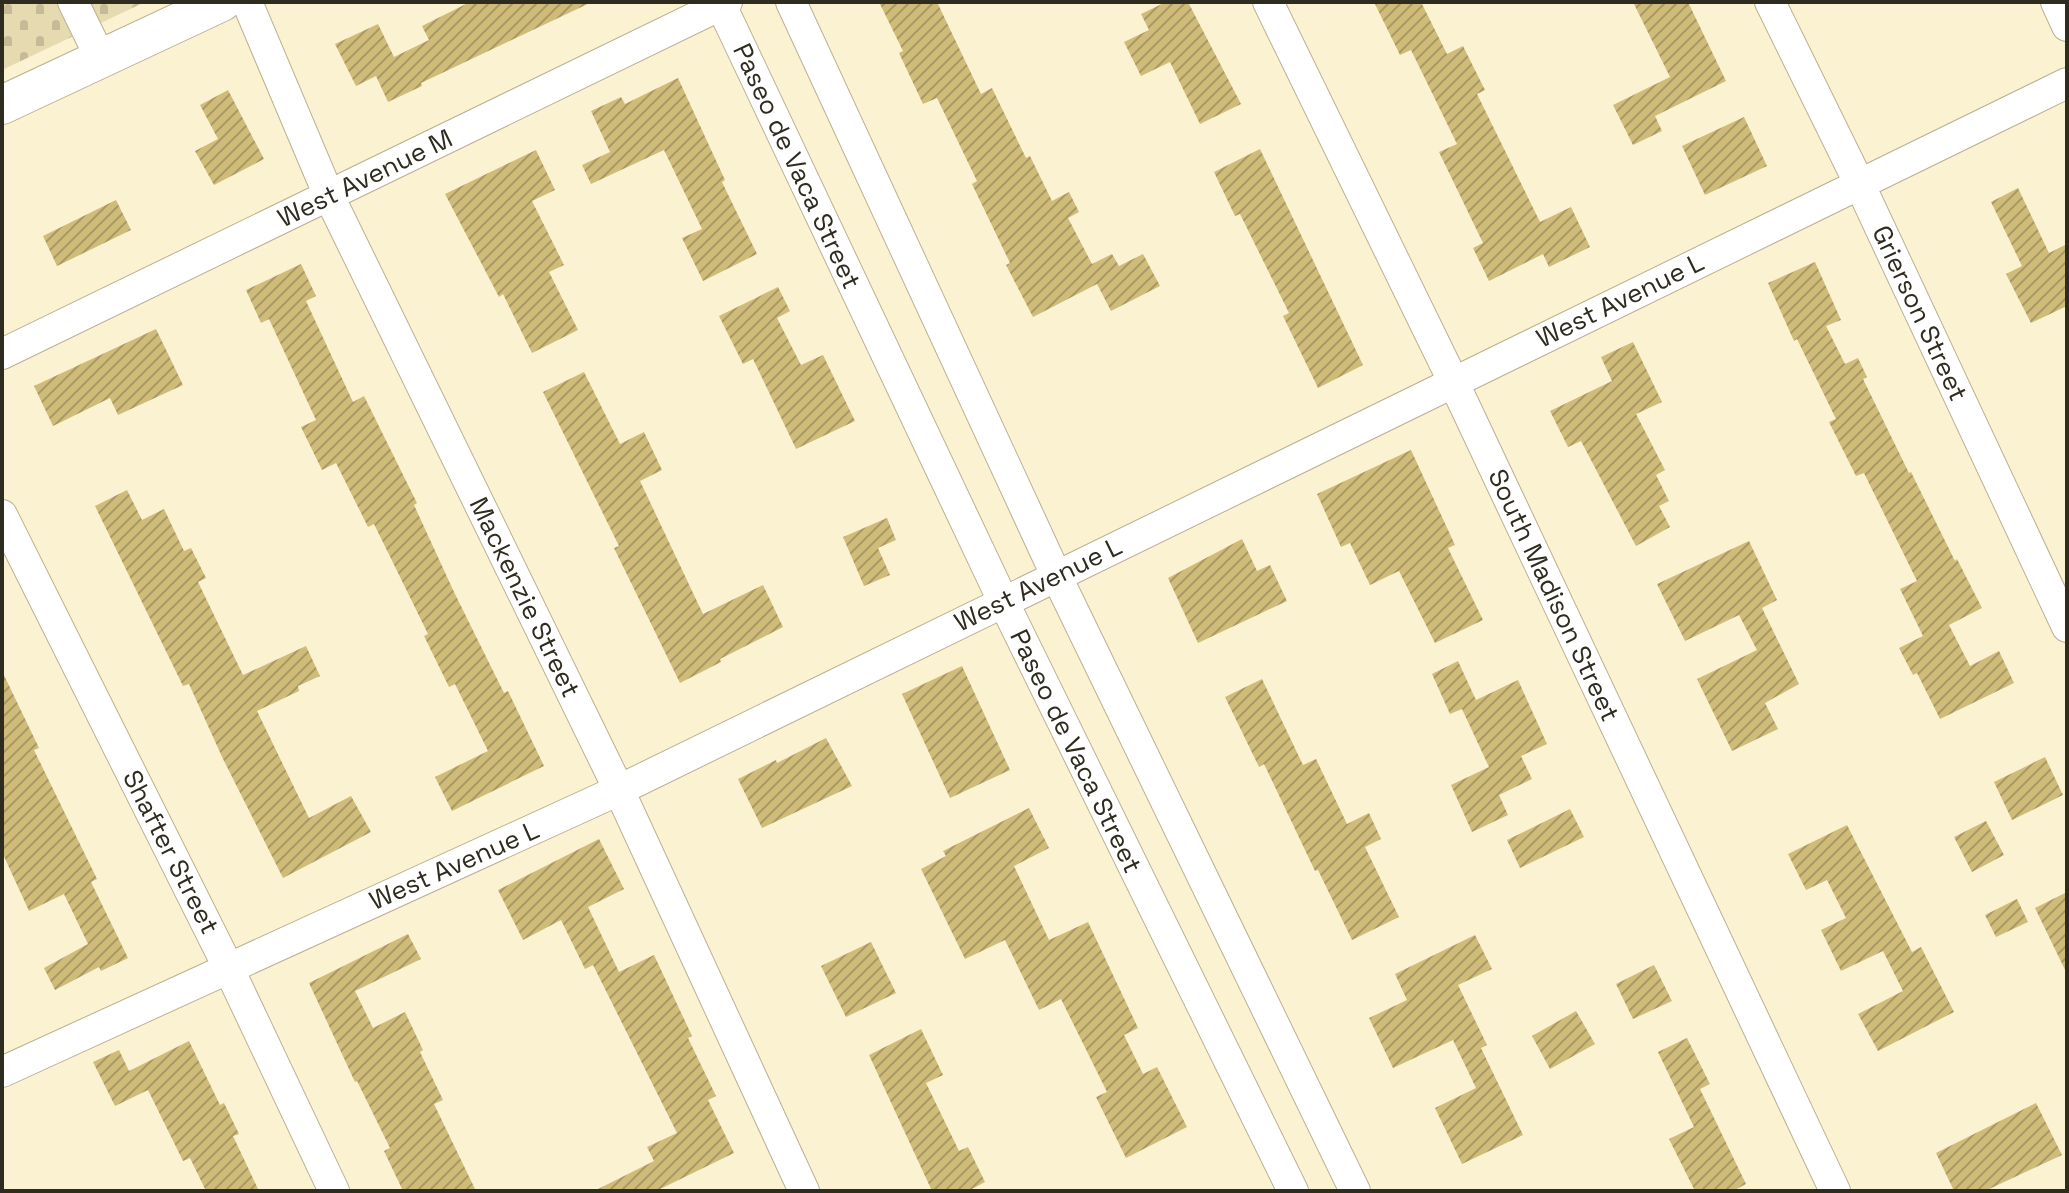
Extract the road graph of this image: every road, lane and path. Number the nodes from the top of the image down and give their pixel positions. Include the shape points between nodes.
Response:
1 (73, 2) edge
2 (222, 2) edge
3 (247, 2) edge
4 (791, 2) edge
5 (1268, 2) edge
6 (1770, 2) edge
7 (2056, 2) edge
8 (724, 4) edge
9 (2067, 26) edge
10 (101, 59) junction
11 (2067, 83) edge
12 (2, 105) edge
13 (1859, 183) junction
14 (329, 196) junction
15 (2, 354) edge
16 (1453, 381) junction
17 (2, 515) edge
18 (1056, 575) junction
19 (1003, 601) junction
20 (2067, 627) edge
21 (619, 790) junction
22 (228, 967) junction
23 (2, 1072) edge
24 (334, 1191) edge
25 (804, 1191) edge
26 (1293, 1191) edge
27 (1355, 1191) edge
28 (1835, 1191) edge

1 - 10 street
2 - 10 main road
3 - 14 street, Mackenzie Street
4 - 18 street
5 - 16 street, South Madison Street
6 - 13 street, Grierson Street
7 - 9 street
8 - 14 street, West Avenue M
8 - 19 street, Paseo de Vaca Street
10 - 12 main road
11 - 13 street, West Avenue L
13 - 16 street, West Avenue L
13 - 20 street, Grierson Street
14 - 15 street, West Avenue M
14 - 21 street, Mackenzie Street
16 - 18 street, West Avenue L
16 - 28 street, South Madison Street
17 - 22 street, Shafter Street
18 - 19 street, West Avenue L
18 - 27 street
19 - 21 street, West Avenue L
19 - 26 street, Paseo de Vaca Street
21 - 22 street, West Avenue L
21 - 25 street, Mackenzie Street
22 - 23 street, West Avenue L
22 - 24 street, Shafter Street

